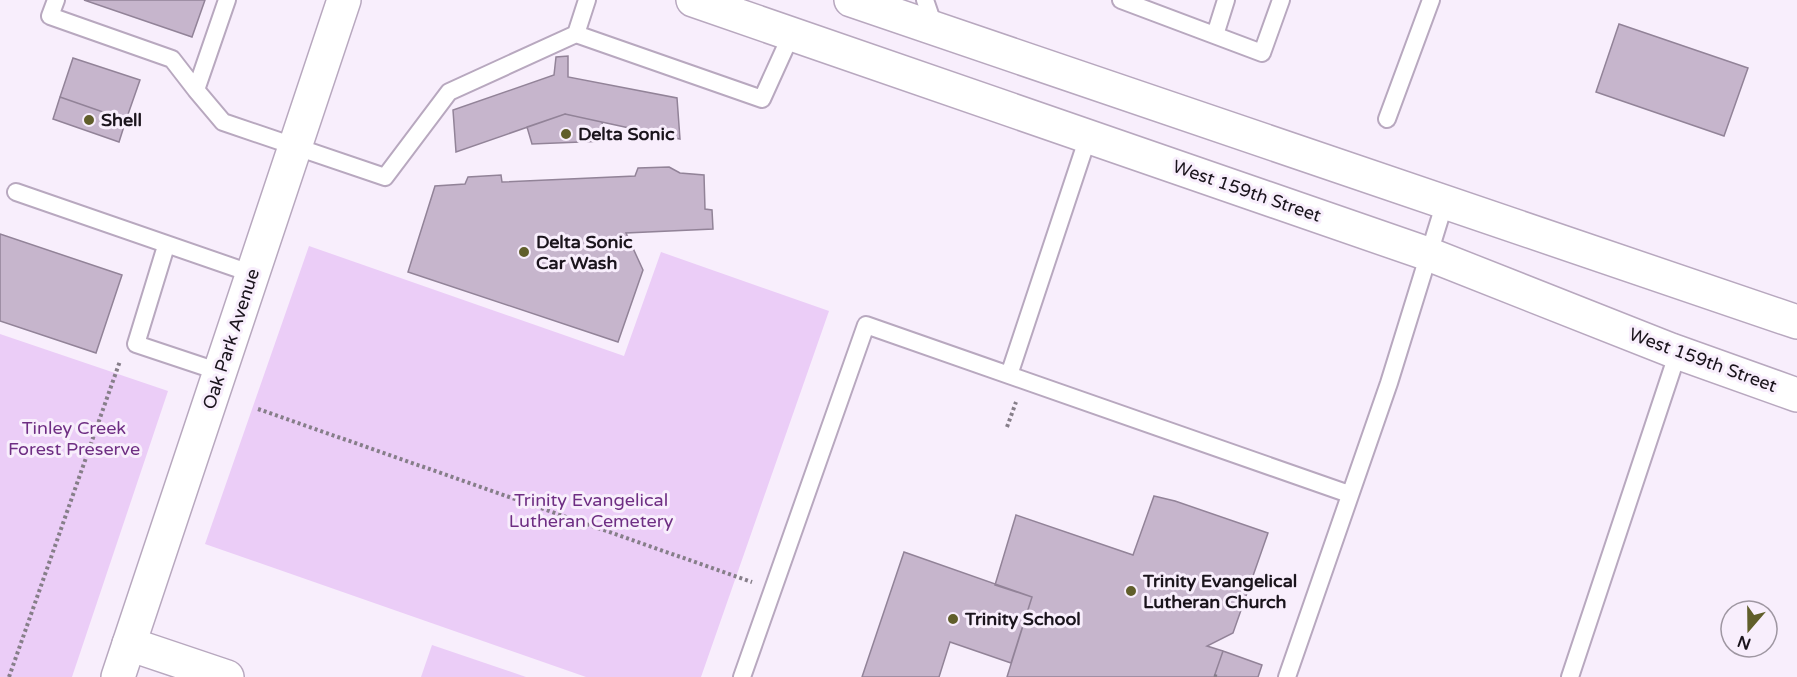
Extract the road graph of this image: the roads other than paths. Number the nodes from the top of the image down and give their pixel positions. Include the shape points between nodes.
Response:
1 (56, 0) edge
2 (227, 0) edge
3 (587, 0) edge
4 (693, 0) edge
5 (851, 0) edge
6 (1121, 0) edge
7 (1226, 0) edge
8 (1281, 0) edge
9 (1431, 0) edge
10 (340, 1) edge
11 (930, 15) edge
12 (576, 34) junction
13 (791, 35) junction
14 (1215, 35) junction
15 (196, 90) junction
16 (1387, 119) dead end
17 (1088, 137) junction
18 (297, 145) junction
19 (16, 192) dead end
20 (1444, 202) junction
21 (166, 246) junction
22 (1428, 254) junction
23 (253, 274) junction
24 (1797, 322) edge
25 (1678, 352) junction
26 (220, 372) junction
27 (1009, 375) junction
28 (1797, 395) edge
29 (1349, 494) junction
30 (129, 644) junction
31 (118, 677) edge
32 (227, 677) edge
33 (742, 677) edge
34 (1287, 677) edge
35 (1570, 677) edge

1 - 15 lane via 50,16 172,59
2 - 15 lane
3 - 12 lane
4 - 13 main road, West 159th Street
5 - 11 main road
6 - 14 lane
7 - 14 lane
8 - 14 lane via 1262,53
9 - 16 lane
10 - 18 main road, Oak Park Avenue
11 - 20 main road
12 - 13 lane via 762,99
12 - 18 lane via 449,92 385,177
13 - 17 main road, West 159th Street
15 - 18 lane via 223,122
17 - 22 main road, West 159th Street
17 - 27 lane
18 - 23 main road, Oak Park Avenue
19 - 21 lane
20 - 22 lane
20 - 24 main road
21 - 23 lane
21 - 26 lane via 136,344
22 - 25 main road, West 159th Street
22 - 29 lane via 1389,383
23 - 26 main road, Oak Park Avenue
25 - 28 main road, West 159th Street
25 - 35 lane
26 - 30 main road, Oak Park Avenue
27 - 29 lane
27 - 33 lane via 866,325
29 - 34 lane
30 - 31 main road, Oak Park Avenue
30 - 32 main road

